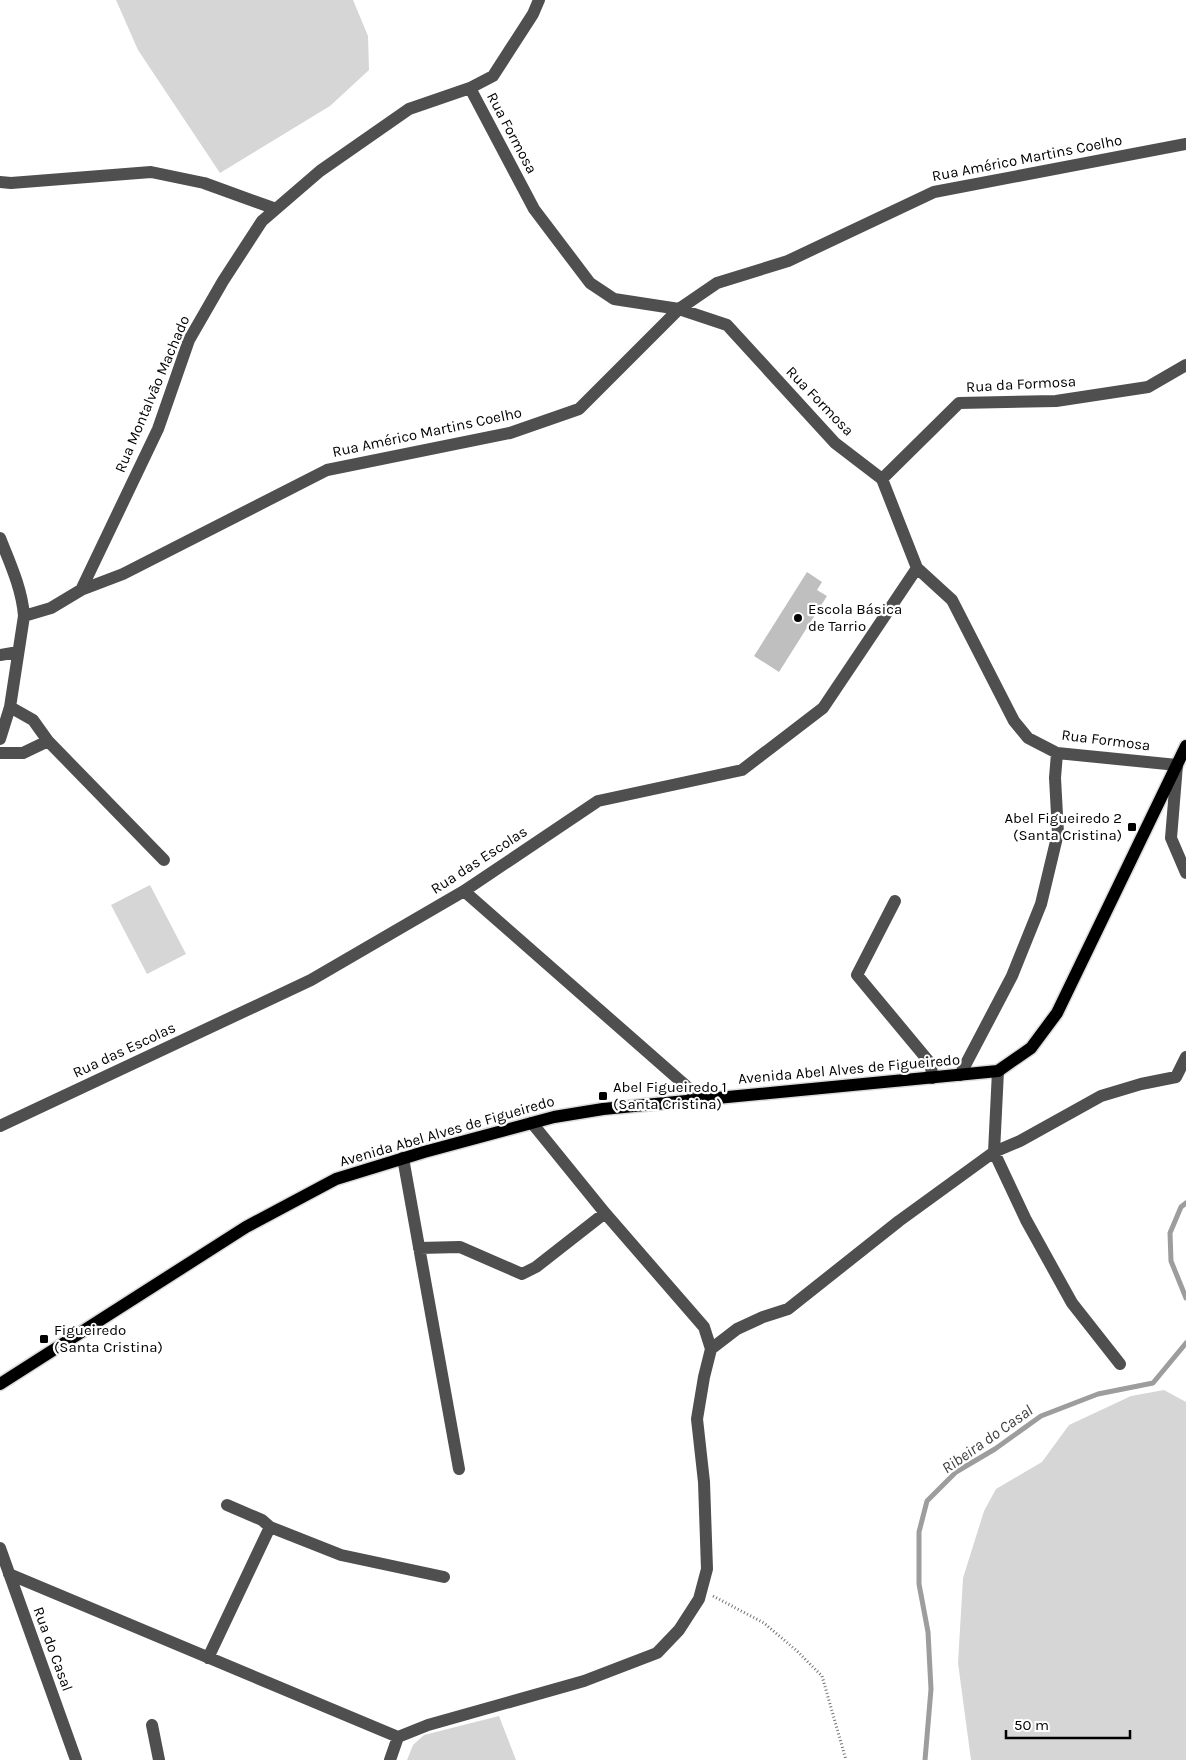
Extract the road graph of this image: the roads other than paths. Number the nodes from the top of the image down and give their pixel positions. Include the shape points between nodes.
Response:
1 (539, 0) edge
2 (470, 88) junction
3 (1186, 144) edge
4 (0, 182) edge
5 (276, 209) junction
6 (679, 309) junction
7 (1186, 365) edge
8 (882, 479) junction
9 (0, 538) edge
10 (917, 568) junction
11 (81, 590) junction
12 (24, 616) junction
13 (18, 652) junction
14 (0, 655) edge
15 (10, 707) junction
16 (0, 739) edge
17 (48, 741) junction
18 (1186, 746) edge
19 (1057, 752) junction
20 (0, 753) edge
21 (1177, 765) junction
22 (164, 860) dead end
23 (1186, 873) edge
24 (464, 891) junction
25 (895, 901) dead end
26 (1186, 1057) edge
27 (998, 1071) junction
28 (960, 1075) junction
29 (932, 1078) junction
30 (701, 1099) junction
31 (532, 1123) junction
32 (0, 1126) edge
33 (994, 1152) junction
34 (402, 1158) junction
35 (605, 1213) junction
36 (419, 1248) junction
37 (711, 1349) junction
38 (1120, 1364) dead end
39 (0, 1384) edge
40 (459, 1469) dead end
41 (226, 1505) dead end
42 (270, 1527) junction
43 (0, 1548) edge
44 (9, 1574) junction
45 (444, 1577) dead end
46 (208, 1658) junction
47 (152, 1725) dead end
48 (398, 1737) junction
49 (76, 1760) edge
50 (159, 1760) edge
51 (390, 1760) edge

1 - 2 street, Rua Montalvão Machado via 493,76
2 - 5 street, Rua Montalvão Machado via 408,109 320,171
2 - 6 street, Rua Formosa via 534,209 590,283 614,299
3 - 6 street, Rua Américo Martins Coelho via 934,192 788,261 717,283
4 - 5 street via 152,172 204,183
5 - 11 street, Rua Montalvão Machado via 262,221 189,340 158,428
6 - 8 street, Rua Formosa via 727,325 835,443
6 - 11 street, Rua Américo Martins Coelho via 579,409 510,433 327,470 123,574
7 - 8 street, Rua da Formosa via 1148,387 1056,401 959,403
8 - 10 street, Rua Formosa
9 - 12 street via 23,604
10 - 19 street, Rua Formosa via 952,600 1014,721 1028,738
10 - 24 street, Rua das Escolas via 823,708 742,770 598,801
11 - 12 street, Rua Américo Martins Coelho via 51,608
12 - 13 street
13 - 14 street
13 - 15 street
15 - 16 street
15 - 17 street via 33,720
17 - 20 street via 23,753
17 - 22 street
18 - 21 main road, Avenida Abel Alves de Figueiredo
19 - 21 street, Rua Formosa
19 - 28 street via 1058,833 1041,904 1012,976
21 - 23 street via 1171,838
21 - 27 main road, Avenida Abel Alves de Figueiredo via 1057,1013 1031,1048
24 - 30 street
24 - 32 street, Rua das Escolas via 311,980
25 - 29 street via 857,975 931,1064
26 - 33 street via 1176,1077 1101,1096
27 - 28 main road, Avenida Abel Alves de Figueiredo
27 - 33 street
28 - 29 main road, Avenida Abel Alves de Figueiredo
29 - 30 main road, Avenida Abel Alves de Figueiredo
30 - 31 main road, Avenida Abel Alves de Figueiredo via 603,1109
31 - 34 main road, Avenida Abel Alves de Figueiredo
31 - 35 street
33 - 37 street via 899,1221 788,1309 737,1329
33 - 38 street via 1026,1220 1072,1303
34 - 36 street
34 - 39 main road, Avenida Abel Alves de Figueiredo via 336,1180 246,1227
35 - 36 street via 536,1267 522,1274 460,1247
35 - 37 street via 704,1327
36 - 40 street
37 - 48 street via 697,1419 704,1482 707,1569 699,1599 679,1630 657,1653 584,1681 428,1725
41 - 42 street via 262,1520
42 - 45 street via 342,1555
42 - 46 street
43 - 44 street, Rua do Casal
44 - 46 street
44 - 49 street, Rua do Casal
46 - 48 street
47 - 50 street
48 - 51 street

